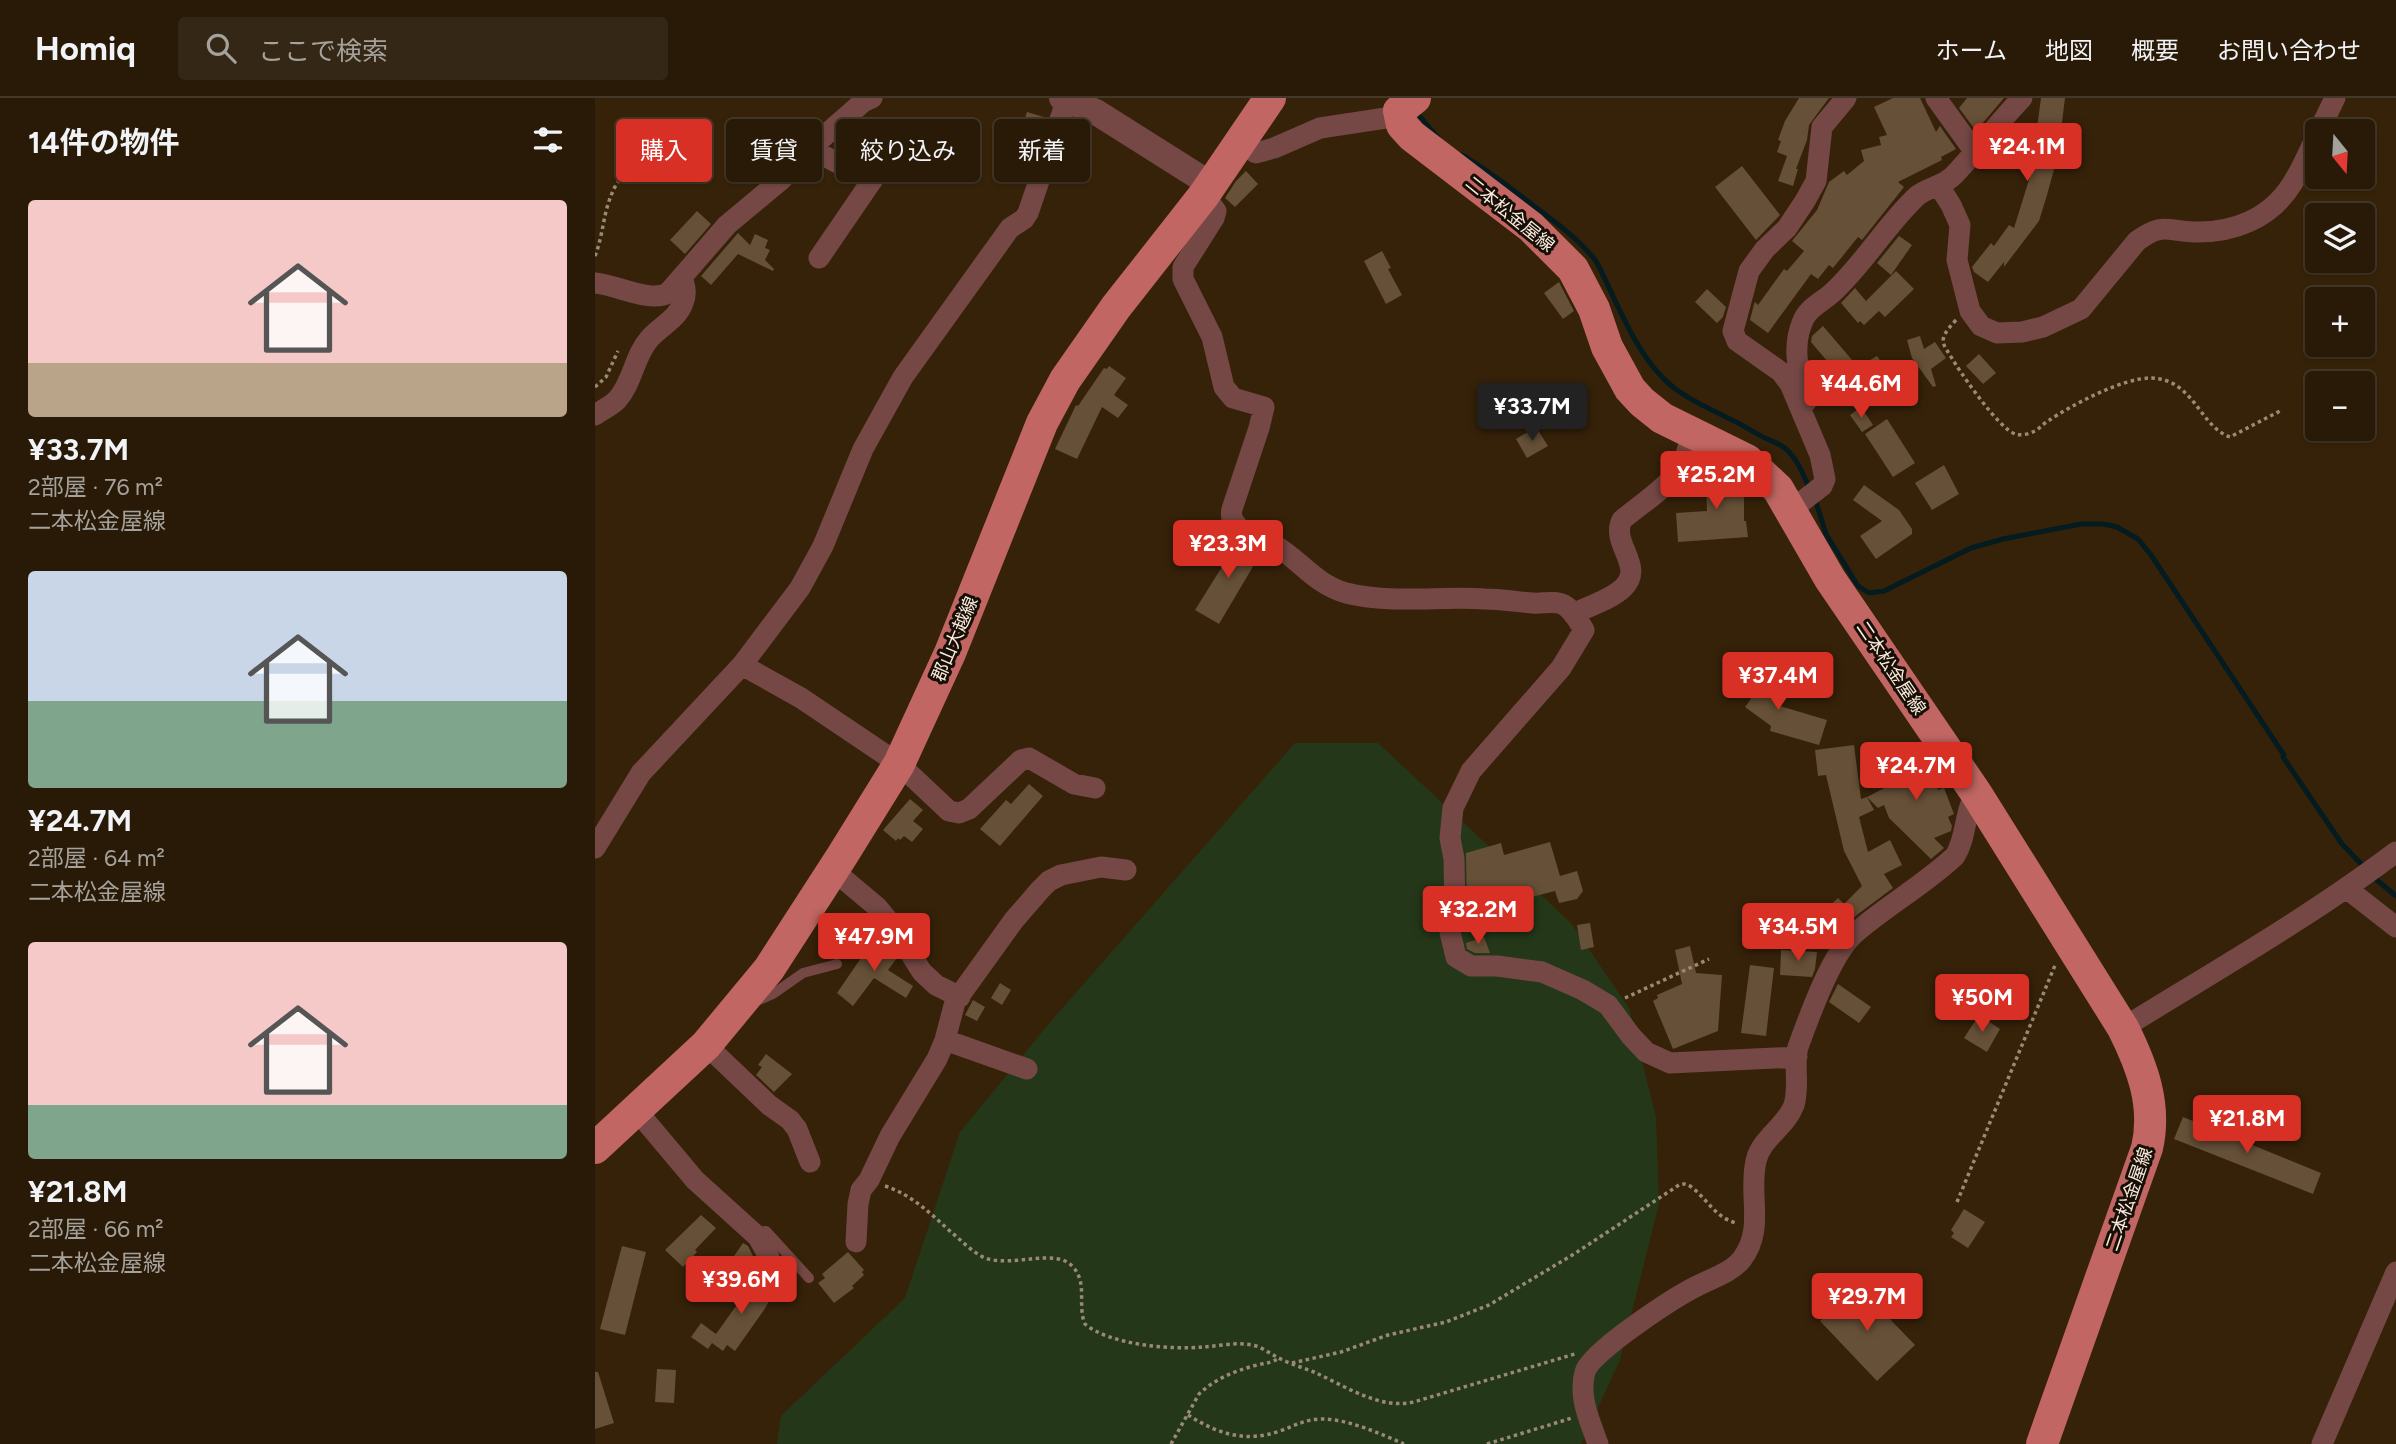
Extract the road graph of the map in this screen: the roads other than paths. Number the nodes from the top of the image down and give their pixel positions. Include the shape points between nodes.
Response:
1 (872, 98) edge
2 (1270, 98) edge
3 (1846, 98) edge
4 (1936, 98) edge
5 (2022, 98) edge
6 (2335, 98) edge
7 (1065, 99) edge
8 (1407, 107) edge
9 (2325, 119) edge
10 (822, 139) edge
11 (1239, 143) junction
12 (1975, 152) junction
13 (2305, 158) edge
14 (779, 182) edge
15 (871, 182) edge
16 (1939, 186) junction
17 (1207, 189) junction
18 (819, 258) dead end
19 (682, 277) junction
20 (595, 283) edge
21 (595, 415) edge
22 (1807, 424) junction
23 (1691, 432) junction
24 (1791, 510) junction
25 (1573, 614) junction
26 (742, 665) junction
27 (899, 764) junction
28 (1095, 789) dead end
29 (1976, 793) junction
30 (595, 848) edge
31 (2396, 852) edge
32 (833, 870) junction
33 (1126, 870) dead end
34 (2346, 888) junction
35 (2396, 927) edge
36 (837, 964) dead end
37 (960, 996) junction
38 (740, 1003) junction
39 (2123, 1028) junction
40 (945, 1040) junction
41 (706, 1045) junction
42 (1797, 1057) junction
43 (1027, 1069) dead end
44 (637, 1111) junction
45 (595, 1148) edge
46 (810, 1162) dead end
47 (753, 1233) junction
48 (856, 1242) dead end
49 (769, 1257) dead end
50 (2396, 1272) edge
51 (809, 1278) dead end
52 (1598, 1444) edge
53 (2042, 1444) edge
54 (2322, 1444) edge

1 - 10 street
2 - 11 main road, 郡山大越線
3 - 22 street via 1822,127 1816,181 1805,201 1749,271 1733,331 1737,341 1781,372
4 - 12 street
5 - 12 street
6 - 9 street
7 - 17 street via 1096,112
7 - 26 street via 1028,213 1010,228 903,377 863,449 823,546 800,588
8 - 11 street via 1320,128 1256,153
8 - 23 main road, 二本松金屋線 via 1402,125 1412,136 1531,228 1573,269 1630,388 1662,418
11 - 17 main road, 郡山大越線
12 - 16 street
13 - 16 street via 2287,192 2259,218 2220,230 2166,228 2147,234 2081,309 2062,320 2006,334 1988,331 1970,311 1958,269 1960,225
14 - 19 street via 727,225
15 - 18 street
16 - 22 street via 1917,197 1850,275 1804,318 1796,356 1810,415
17 - 25 street via 1216,211 1182,267 1183,279 1212,337 1224,387 1233,398 1264,407 1230,516 1235,526 1274,545 1317,580 1346,593 1554,602
17 - 27 main road, 郡山大越線 via 1065,380 1042,423 950,653
19 - 20 street via 655,298
19 - 21 street via 686,289 679,312 649,339 616,401
22 - 24 street via 1825,479 1820,490
23 - 24 main road, 二本松金屋線 via 1747,460 1778,489
23 - 25 street via 1682,466 1663,488 1622,520 1619,528 1630,559 1629,579 1623,588
24 - 29 main road, 二本松金屋線 via 1829,579
25 - 42 street via 1584,630 1575,649 1471,771 1453,808 1450,838 1455,910 1450,932 1457,957 1471,966 1542,972 1583,990 1608,1005 1646,1052 1670,1063
26 - 27 street via 801,698
26 - 30 street via 641,773
27 - 28 street via 954,812 969,809 1021,760 1029,758 1074,784
27 - 32 main road, 郡山大越線
29 - 39 main road, 二本松金屋線
29 - 42 street via 1955,856 1847,943 1812,1010
31 - 34 street
32 - 37 street via 877,907 922,972 936,985
32 - 38 main road, 郡山大越線 via 769,969
33 - 37 street via 1101,867 1049,881 1014,920
34 - 35 street
34 - 39 street
36 - 38 lane via 803,973 756,1003
37 - 40 street
38 - 41 main road, 郡山大越線
39 - 53 main road, 二本松金屋線 via 2145,1079 2151,1135
40 - 43 street
40 - 48 street via 861,1190
41 - 44 main road, 郡山大越線
41 - 46 street via 790,1120
42 - 52 street via 1793,1105 1756,1161 1755,1227 1749,1248 1735,1265 1669,1302 1585,1370 1582,1386
44 - 45 main road, 郡山大越線
44 - 47 street via 695,1180
47 - 49 street
47 - 51 lane via 766,1231
50 - 54 street

